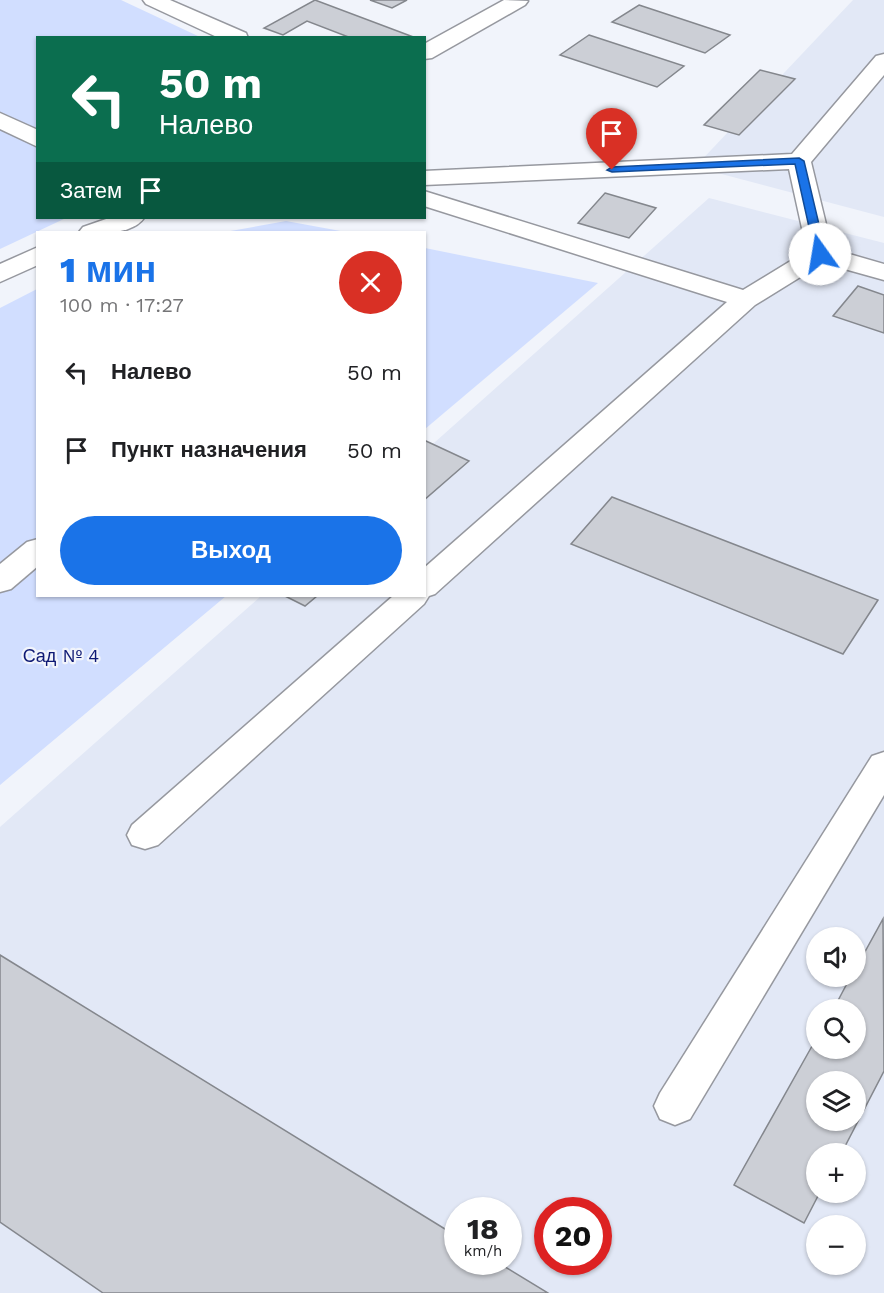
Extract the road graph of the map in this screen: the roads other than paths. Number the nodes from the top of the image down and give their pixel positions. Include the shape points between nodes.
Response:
1 (153, 0) edge
2 (518, 1) edge
3 (234, 36) edge
4 (426, 52) edge
5 (884, 61) edge
6 (0, 120) edge
7 (36, 139) edge
8 (799, 161) junction
9 (426, 178) edge
10 (426, 199) edge
11 (129, 219) edge
12 (95, 231) edge
13 (820, 254) junction
14 (36, 256) edge
15 (884, 272) edge
16 (0, 274) edge
17 (746, 299) junction
18 (36, 551) edge
19 (0, 581) edge
20 (426, 584) edge
21 (412, 597) edge
22 (884, 765) edge
23 (145, 835) dead end
24 (675, 1106) dead end

1 - 3 lane
2 - 4 lane
5 - 8 lane
6 - 7 lane
8 - 9 lane
8 - 13 lane
10 - 17 lane
11 - 12 lane
13 - 15 lane
13 - 17 lane
14 - 16 lane
17 - 20 lane
18 - 19 lane
21 - 23 lane
22 - 24 lane

